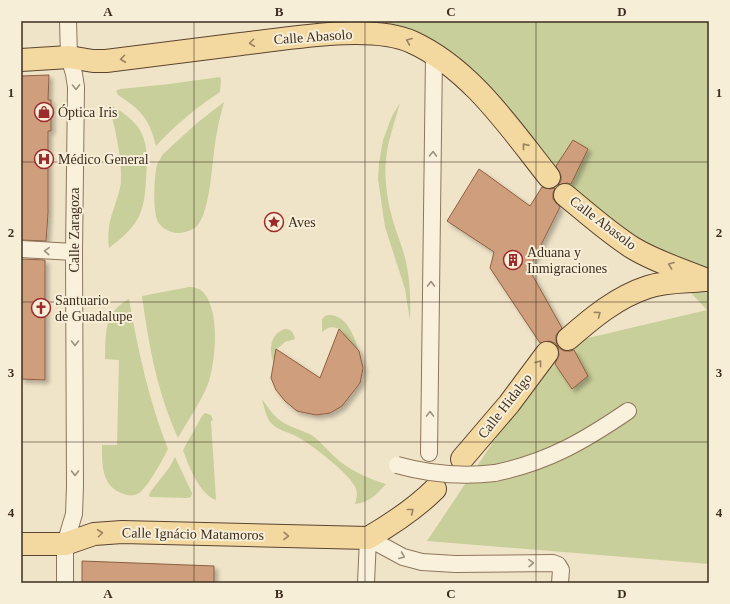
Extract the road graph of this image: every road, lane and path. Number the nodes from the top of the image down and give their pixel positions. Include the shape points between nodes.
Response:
1 (68, 21) edge
2 (374, 28) edge
3 (434, 55) junction
4 (69, 57) junction
5 (21, 60) edge
6 (549, 177) dead end
7 (565, 195) dead end
8 (21, 249) edge
9 (74, 252) junction
10 (708, 280) edge
11 (568, 340) dead end
12 (547, 353) dead end
13 (628, 411) dead end
14 (429, 453) dead end
15 (462, 459) dead end
16 (397, 465) dead end
17 (431, 491) dead end
18 (368, 538) junction
19 (21, 544) edge
20 (65, 544) junction
21 (64, 583) edge
22 (366, 583) edge
23 (560, 583) edge

1 - 4 street, Calle Zaragoza
3 -> 2 main road, Calle Abasolo via 412,42
2 -> 4 main road, Calle Abasolo via 344,34 296,37 93,62
6 -> 3 main road, Calle Abasolo via 480,94 462,76
14 -> 3 street
4 - 5 main road, Calle Abasolo
4 -> 9 street, Calle Zaragoza via 76,87
10 -> 7 main road, Calle Abasolo via 634,248 615,236
9 -> 8 street
9 -> 20 street, Calle Zaragoza via 76,486 74,514
11 -> 10 main road via 598,314 649,287
15 -> 12 main road, Calle Hidalgo
13 - 16 street, bridge via 578,443 520,468 479,475 437,473
18 -> 17 main road via 393,524
20 -> 18 main road, Calle Ignácio Matamoros via 94,534 122,532
18 - 22 street
18 -> 23 street, Calle Ignácio Matamoros via 403,557 422,562 552,563 558,565 561,570
19 - 20 main road, Calle Ignácio Matamoros
20 - 21 street, Calle Zaragoza

